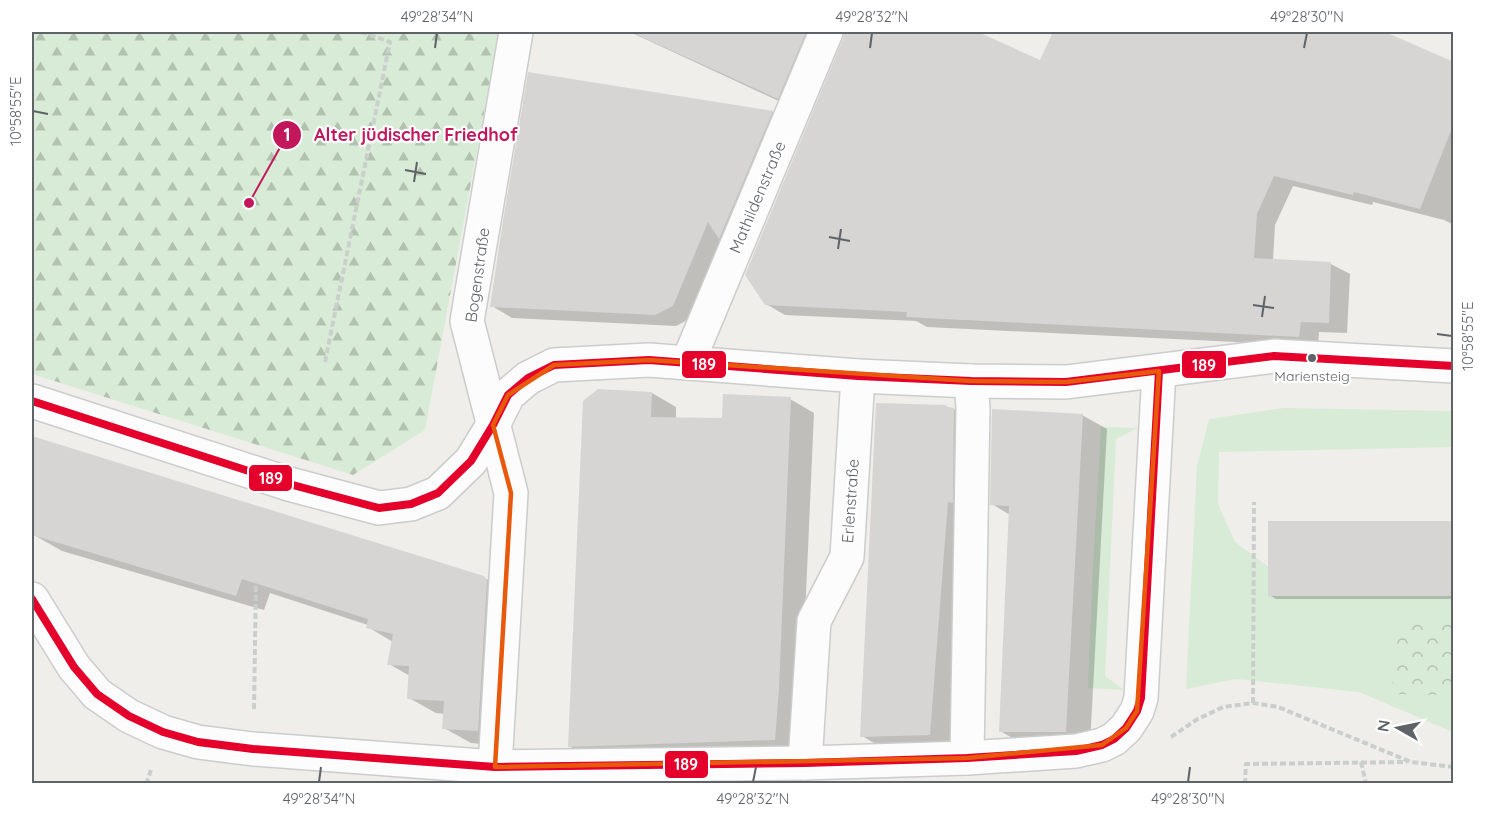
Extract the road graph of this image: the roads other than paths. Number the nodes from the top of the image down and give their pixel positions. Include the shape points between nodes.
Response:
1 (516, 32) edge
2 (825, 32) edge
3 (688, 362) junction
4 (1454, 366) edge
5 (1159, 370) junction
6 (858, 376) junction
7 (971, 381) junction
8 (32, 401) edge
9 (493, 425) junction
10 (32, 599) edge
11 (966, 758) junction
12 (805, 763) junction
13 (495, 767) junction

1 - 9 street, Bogenstraße via 467,321
2 - 3 street, Mathildenstraße
3 - 6 street
3 - 9 street via 554,365 528,378 508,395
4 - 5 street via 1274,356
5 - 7 street via 1066,382
5 - 11 street via 1143,684 1137,711 1126,728 1102,745 1076,751
6 - 7 street
6 - 12 street, Erlenstraße via 847,556 814,621
7 - 11 street
8 - 9 street via 288,484 379,508 411,504 438,493 471,461
9 - 13 street, Bogenstraße via 511,493
10 - 13 street via 74,667 97,694 129,716 163,732 198,742 253,749
11 - 12 street
12 - 13 street

